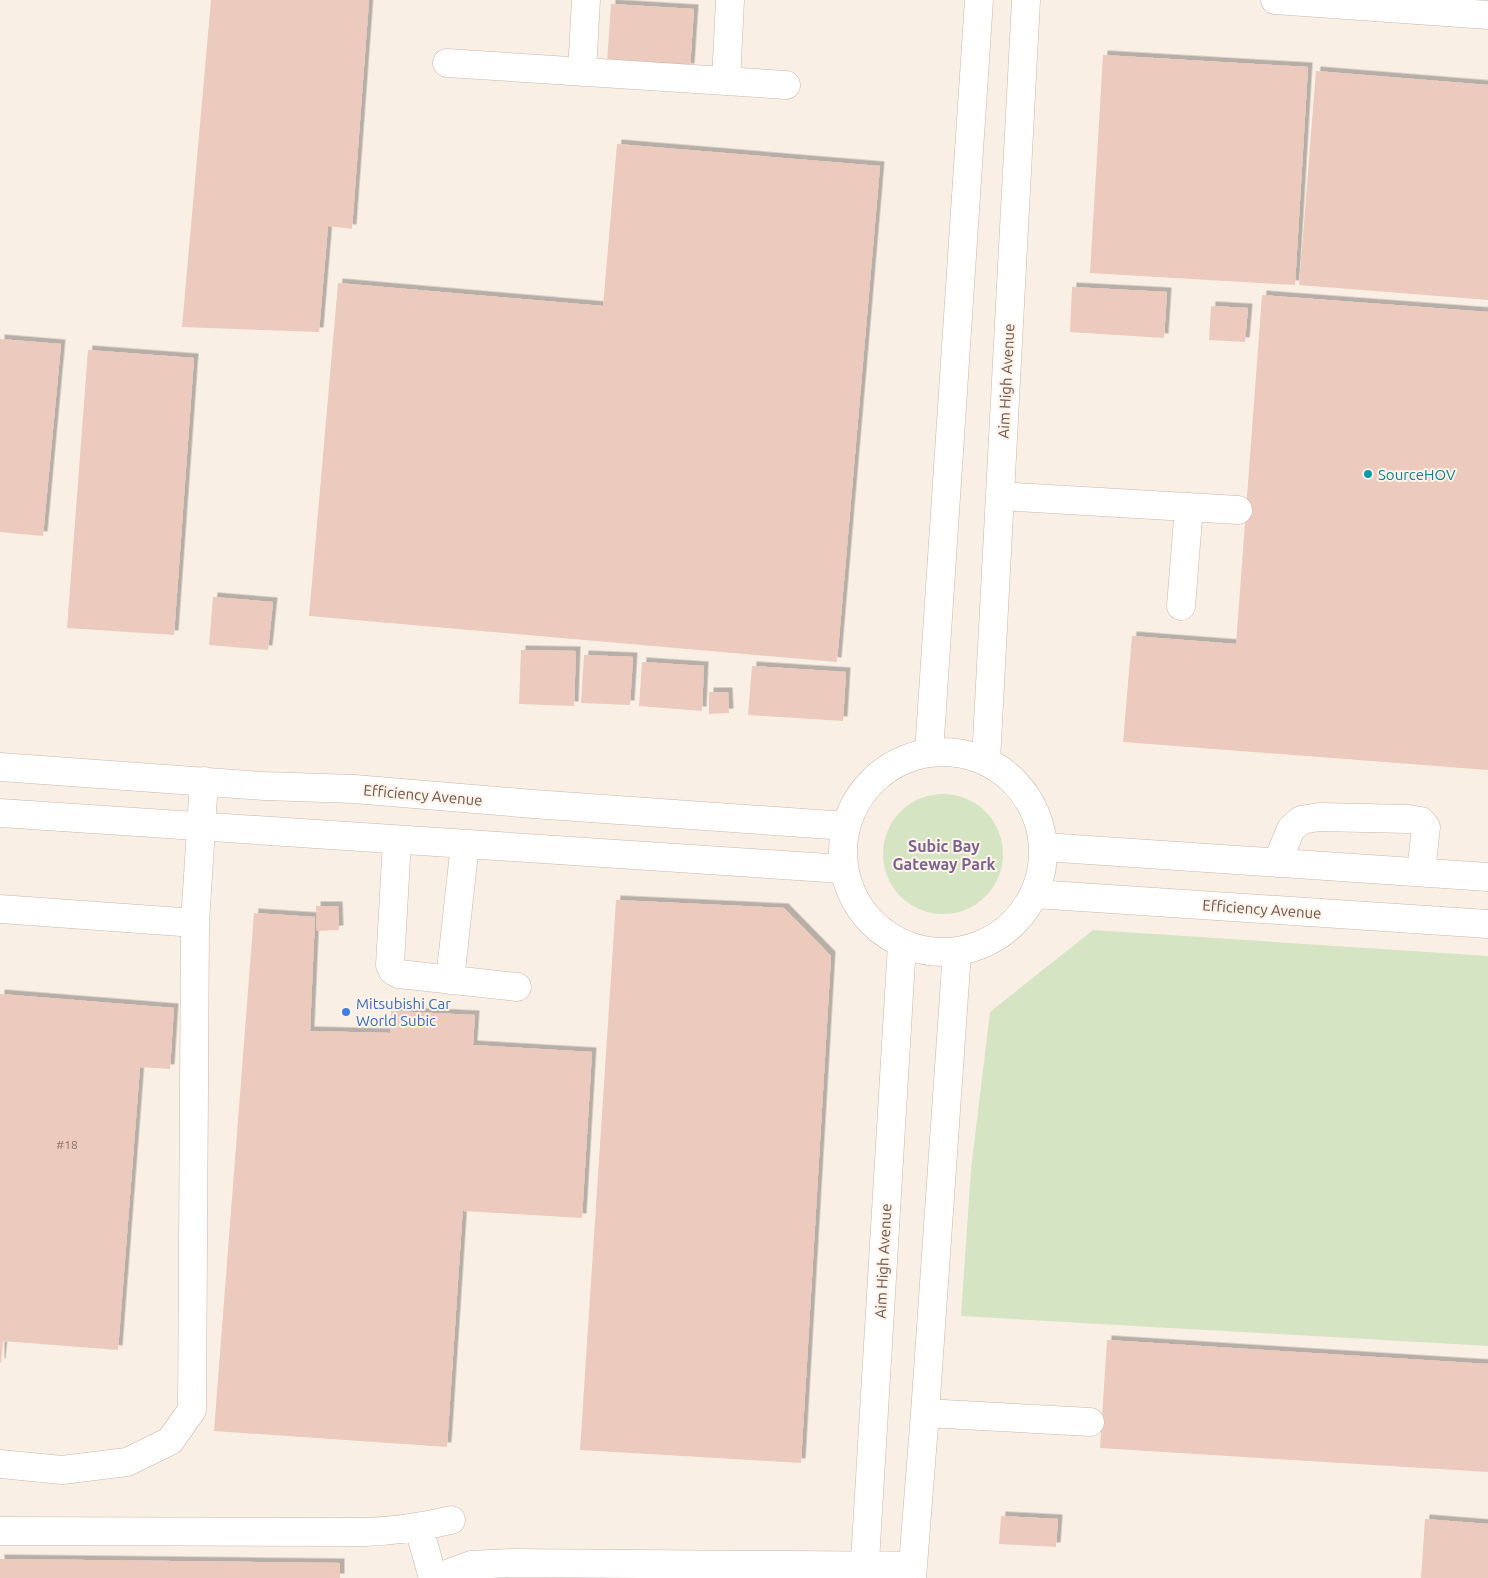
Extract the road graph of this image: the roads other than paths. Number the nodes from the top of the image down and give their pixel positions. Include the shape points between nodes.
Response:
1 (586, 0) edge
2 (730, 0) edge
3 (979, 0) edge
4 (1026, 0) edge
5 (1275, 0) edge
6 (1488, 15) edge
7 (447, 63) dead end
8 (582, 72) junction
9 (726, 82) junction
10 (786, 86) dead end
11 (1000, 496) junction
12 (1189, 507) junction
13 (1238, 510) dead end
14 (1181, 606) dead end
15 (929, 753) junction
16 (986, 761) junction
17 (0, 767) edge
18 (204, 781) junction
19 (0, 813) edge
20 (201, 826) junction
21 (846, 826) junction
22 (398, 840) junction
23 (465, 844) junction
24 (1044, 847) junction
25 (1277, 863) junction
26 (843, 869) junction
27 (1421, 872) junction
28 (1488, 877) edge
29 (1035, 894) junction
30 (0, 909) edge
31 (195, 923) junction
32 (1488, 924) edge
33 (902, 944) junction
34 (957, 952) junction
35 (450, 980) junction
36 (517, 987) dead end
37 (925, 1413) junction
38 (1090, 1422) dead end
39 (0, 1464) edge
40 (451, 1520) dead end
41 (419, 1528) junction
42 (0, 1531) edge
43 (864, 1572) edge
44 (912, 1572) edge
45 (435, 1578) edge

1 - 8 street
2 - 9 street
3 - 15 street
4 - 11 street, Aim High Avenue
5 - 6 street
7 - 8 street
8 - 9 street
9 - 10 street
11 - 12 street
11 - 16 street, Aim High Avenue
12 - 13 street
12 - 14 street
15 - 16 street via 958,753
15 - 21 street via 906,759 868,785 854,804
16 - 24 street via 1004,772 1033,806 1041,826
17 - 18 street, Efficiency Avenue
18 - 20 street
18 - 21 street, Efficiency Avenue via 354,789
19 - 20 street
20 - 22 street
20 - 31 street
21 - 26 street
22 - 23 street
22 - 35 street via 390,965 400,974
23 - 26 street
23 - 35 street
24 - 25 street
24 - 29 street via 1042,871
25 - 27 street
25 - 27 street via 1291,829 1301,820 1319,817 1408,818 1421,821 1426,827
26 - 33 street via 858,906 870,922
27 - 28 street
29 - 32 street, Efficiency Avenue
29 - 34 street via 1025,911 995,938
30 - 31 street
31 - 39 street via 192,1410 170,1441 127,1462 62,1470
33 - 34 street via 920,950
33 - 43 street, Aim High Avenue
34 - 37 street
35 - 36 street
37 - 38 street
37 - 44 street
40 - 41 street
41 - 42 street via 394,1532
41 - 45 street
43 - 44 street
43 - 45 street via 512,1563 470,1565

